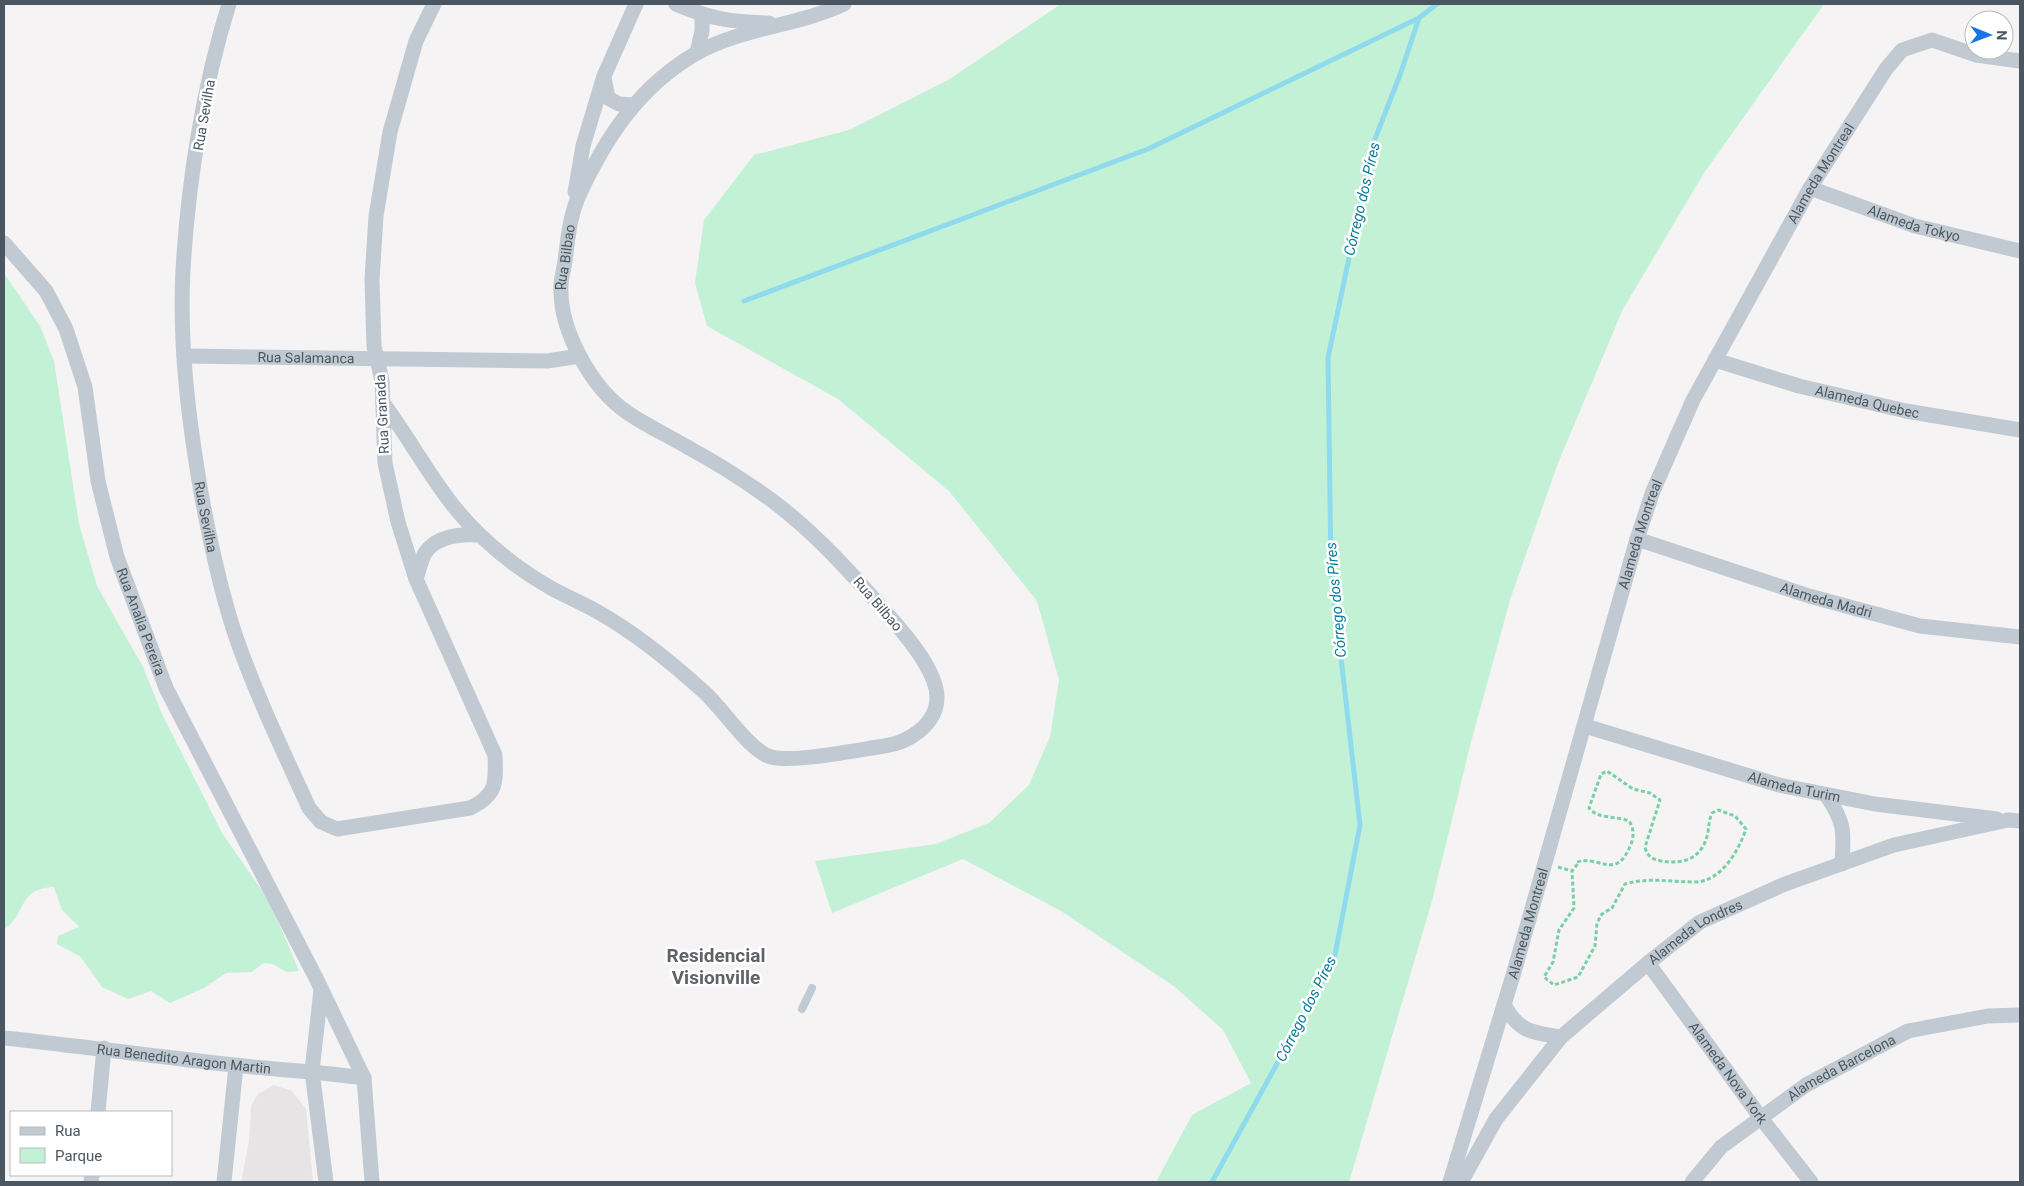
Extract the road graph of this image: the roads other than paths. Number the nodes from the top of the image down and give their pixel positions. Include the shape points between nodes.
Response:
1 (229, 4) edge
2 (434, 4) edge
3 (636, 4) edge
4 (676, 4) edge
5 (844, 4) edge
6 (702, 15) junction
7 (782, 23) junction
8 (697, 53) junction
9 (2020, 61) edge
10 (604, 76) junction
11 (632, 105) junction
12 (1810, 188) junction
13 (572, 209) junction
14 (4, 243) edge
15 (2020, 251) edge
16 (184, 356) junction
17 (580, 356) junction
18 (378, 360) junction
19 (1715, 360) junction
20 (383, 403) junction
21 (2020, 430) edge
22 (479, 535) junction
23 (1637, 539) junction
24 (416, 579) junction
25 (2020, 637) edge
26 (1585, 726) junction
27 (496, 783) joint
28 (1826, 795) junction
29 (2014, 821) edge
30 (1842, 864) junction
31 (1648, 963) junction
32 (812, 988) dead end
33 (321, 989) junction
34 (1504, 1005) junction
35 (802, 1009) dead end
36 (2020, 1015) edge
37 (1561, 1037) junction
38 (4, 1038) edge
39 (104, 1048) junction
40 (236, 1066) junction
41 (312, 1071) junction
42 (364, 1078) junction
43 (98, 1111) edge
44 (1760, 1118) junction
45 (224, 1182) edge
46 (326, 1182) edge
47 (372, 1182) edge
48 (1450, 1182) edge
49 (1461, 1182) edge
50 (1692, 1182) edge
51 (1811, 1182) edge

1 - 16 street, Rua Sevilha via 208,89 192,182 183,271
2 - 18 street, Rua Granada via 416,41 390,132 376,216 372,280 374,346
3 - 10 street
4 - 6 street
5 - 7 street
6 - 7 street via 728,22
6 - 8 street
7 - 8 street, Rua Bilbao
8 - 11 street, Rua Bilbao
9 - 12 street, Alameda Montreal via 1976,56 1932,40 1902,50 1886,68
10 - 11 street via 608,98 619,104
10 - 13 street via 583,146
11 - 13 street, Rua Bilbao via 598,155
12 - 15 street, Alameda Tokyo via 1915,226
12 - 19 street, Alameda Montreal
13 - 17 street, Rua Bilbao via 561,290 569,333
14 - 33 street, Rua Analia Pereira via 46,291 66,329 85,387 98,481 117,557 166,688
16 - 18 street, Rua Salamanca
16 - 27 street, Rua Sevilha via 194,449 213,560 236,639 309,808 321,822 337,829 359,827 470,808 486,800
17 - 18 street, Rua Salamanca via 558,361
17 - 22 street, Rua Bilbao via 600,387 625,412 706,457 773,501 839,559 903,632 931,674 937,699 927,724 909,739 892,745 772,758 756,750 705,693 656,652 600,613 548,587
18 - 20 street, Rua Granada
19 - 21 street, Alameda Quebec via 1799,386 1906,412
19 - 23 street, Alameda Montreal via 1693,400 1653,491
20 - 22 street, Rua Bilbao via 451,503
20 - 24 street, Rua Granada via 385,464 398,522
22 - 24 street via 455,534 439,541 426,552
23 - 25 street, Alameda Madri via 1809,596 1920,626
23 - 26 street, Alameda Montreal
24 - 27 street, Rua Granada via 495,755
26 - 28 street, Alameda Turim via 1779,786
26 - 34 street, Alameda Montreal
28 - 29 street, Alameda Turim
28 - 30 street via 1840,814 1844,836
29 - 30 street, Alameda Londres via 1894,845
30 - 31 street, Alameda Londres via 1785,884 1700,922
31 - 37 street, Alameda Londres
31 - 44 street, Alameda Nova York
32 - 35 lane
33 - 41 street
33 - 42 street, Rua Analia Pereira
34 - 37 street via 1527,1032
34 - 48 street, Alameda Montreal
36 - 44 street, Alameda Barcelona via 1988,1016 1908,1031 1806,1085
37 - 49 street, Alameda Londres via 1496,1119
38 - 39 street, Rua Benedito Aragon Martin
39 - 40 street, Rua Benedito Aragon Martin
39 - 43 street
40 - 41 street, Rua Benedito Aragon Martin
40 - 45 street
41 - 42 street, Rua Benedito Aragon Martin
41 - 46 street
42 - 47 street
44 - 50 street, Alameda Barcelona via 1722,1147
44 - 51 street, Alameda Nova York

